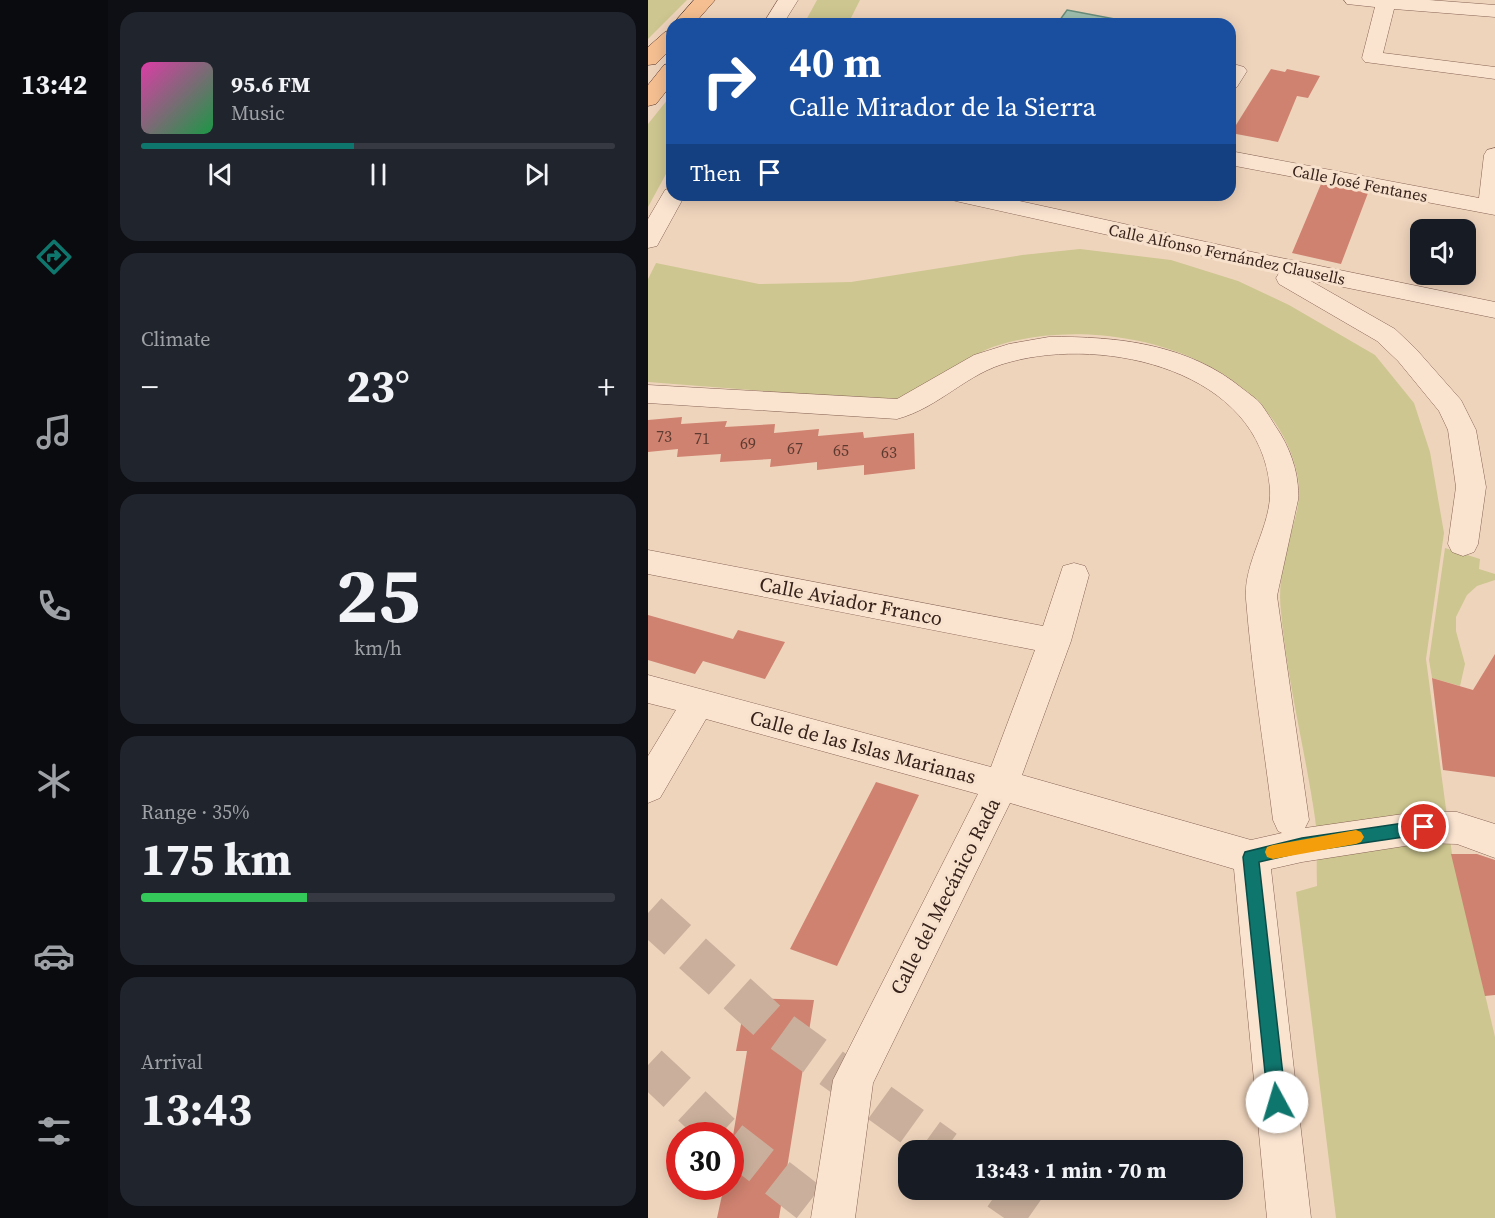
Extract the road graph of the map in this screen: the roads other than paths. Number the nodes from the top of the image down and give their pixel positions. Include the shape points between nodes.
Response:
1 (788, 0) edge
2 (1353, 0) edge
3 (1386, 3) junction
4 (715, 8) edge
5 (1495, 11) edge
6 (695, 18) edge
7 (777, 18) edge
8 (666, 42) edge
9 (648, 59) edge
10 (1495, 73) edge
11 (666, 77) edge
12 (648, 99) edge
13 (1495, 155) edge
14 (1236, 159) edge
15 (670, 201) edge
16 (987, 201) edge
17 (1493, 208) edge
18 (648, 241) edge
19 (1252, 260) junction
20 (1495, 310) edge
21 (648, 394) edge
22 (1467, 457) junction
23 (1495, 466) edge
24 (1463, 544) dead end
25 (648, 562) edge
26 (1074, 576) dead end
27 (1055, 641) junction
28 (648, 689) edge
29 (698, 703) junction
30 (1000, 785) junction
31 (648, 787) edge
32 (1291, 820) dead end
33 (1495, 841) edge
34 (1251, 857) junction
35 (832, 1218) edge
36 (1289, 1218) edge

1 - 7 street
2 - 3 street
3 - 5 street
3 - 10 street via 1372,58
4 - 6 main road
8 - 9 main road
11 - 12 main road
13 - 17 street, Calle José Fentanes
14 - 17 street, Calle José Fentanes
15 - 18 street
16 - 19 street, Calle Alfonso Fernández Clausells
19 - 20 street, Calle Alfonso Fernández Clausells
19 - 22 street via 1386,335 1451,407 1462,430
21 - 32 street via 897,410 916,405 981,362 1011,353 1074,346 1138,351 1167,358 1219,383 1258,420 1279,462 1284,486 1283,508 1261,597
22 - 23 street
22 - 24 street via 1472,487
25 - 27 street, Calle Aviador Franco
26 - 27 street, Calle del Mecánico Rada
27 - 30 street, Calle del Mecánico Rada
28 - 29 street, Calle de las Islas Marianas
29 - 30 street, Calle de las Islas Marianas
29 - 31 street
30 - 34 street, Calle de las Islas Marianas
30 - 35 street, Calle del Mecánico Rada via 853,1080
33 - 34 street via 1457,828 1424,827 1302,845
34 - 36 street

